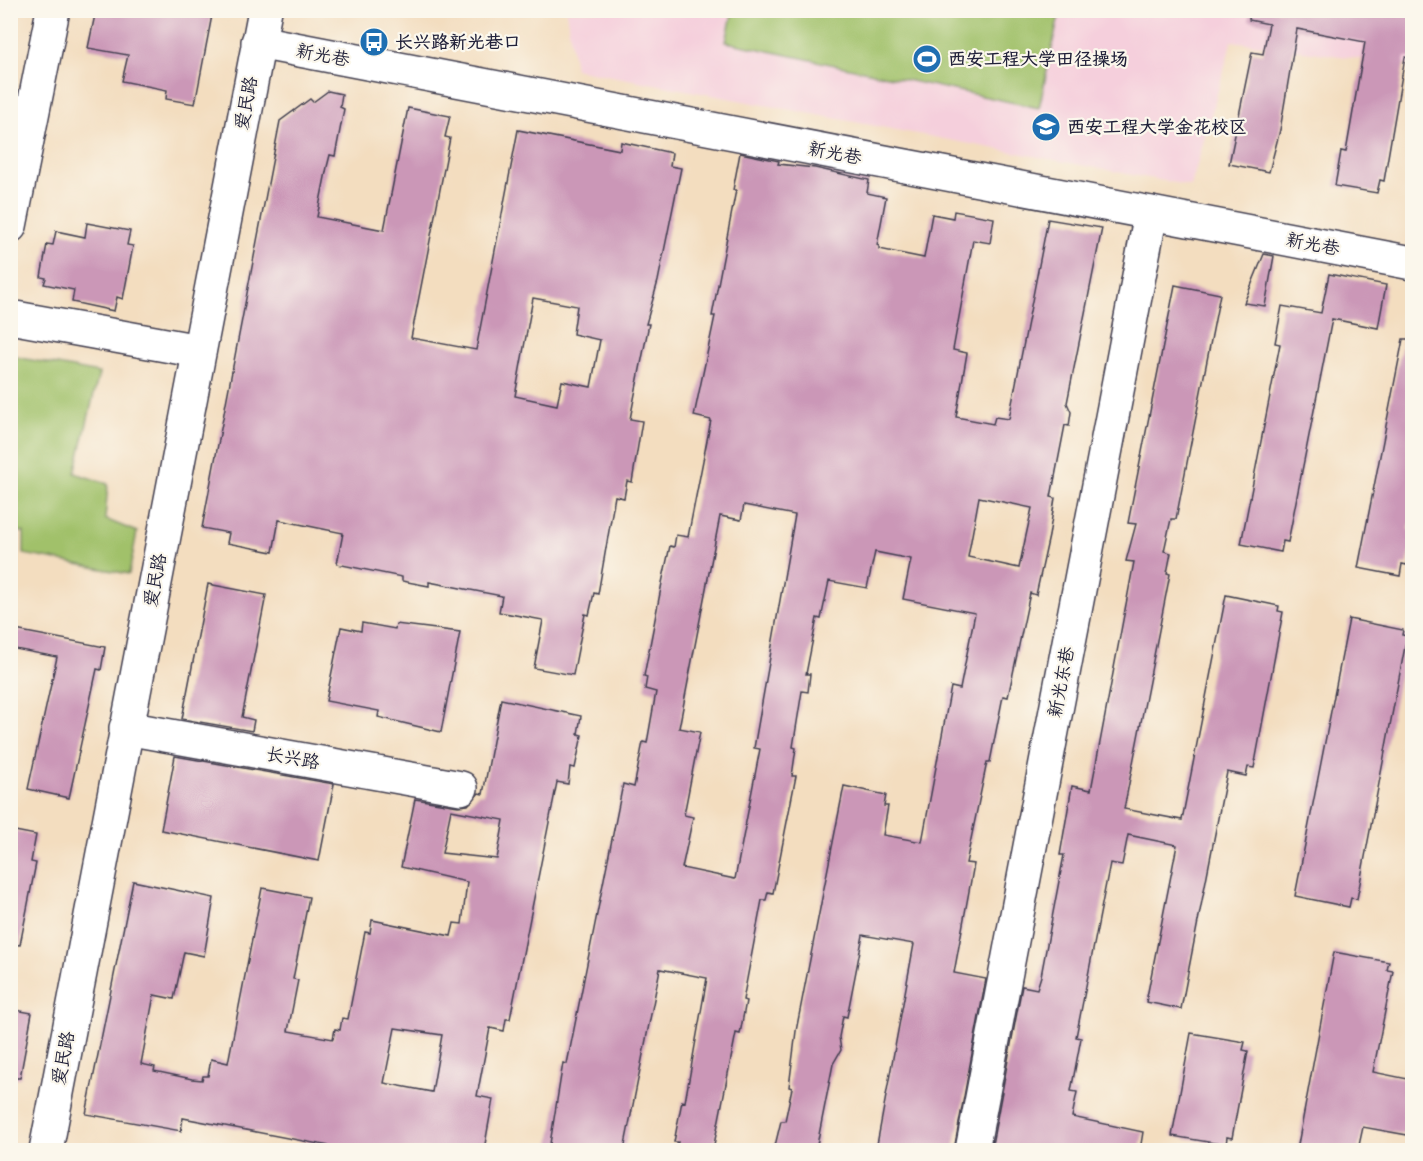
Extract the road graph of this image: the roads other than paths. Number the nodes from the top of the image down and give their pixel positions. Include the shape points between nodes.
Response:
1 (53, 10) edge
2 (264, 10) edge
3 (258, 42) junction
4 (1151, 213) junction
5 (10, 226) edge
6 (1413, 262) edge
7 (10, 317) edge
8 (199, 351) junction
9 (126, 728) junction
10 (461, 788) dead end
11 (46, 1150) edge
12 (972, 1150) edge

1 - 5 street
2 - 3 street, 爱民路
3 - 4 street, 新光巷
3 - 8 street, 爱民路
4 - 6 street, 新光巷
4 - 12 street, 新光东巷
7 - 8 street
8 - 9 street, 爱民路
9 - 10 street, 长兴路
9 - 11 street, 爱民路

